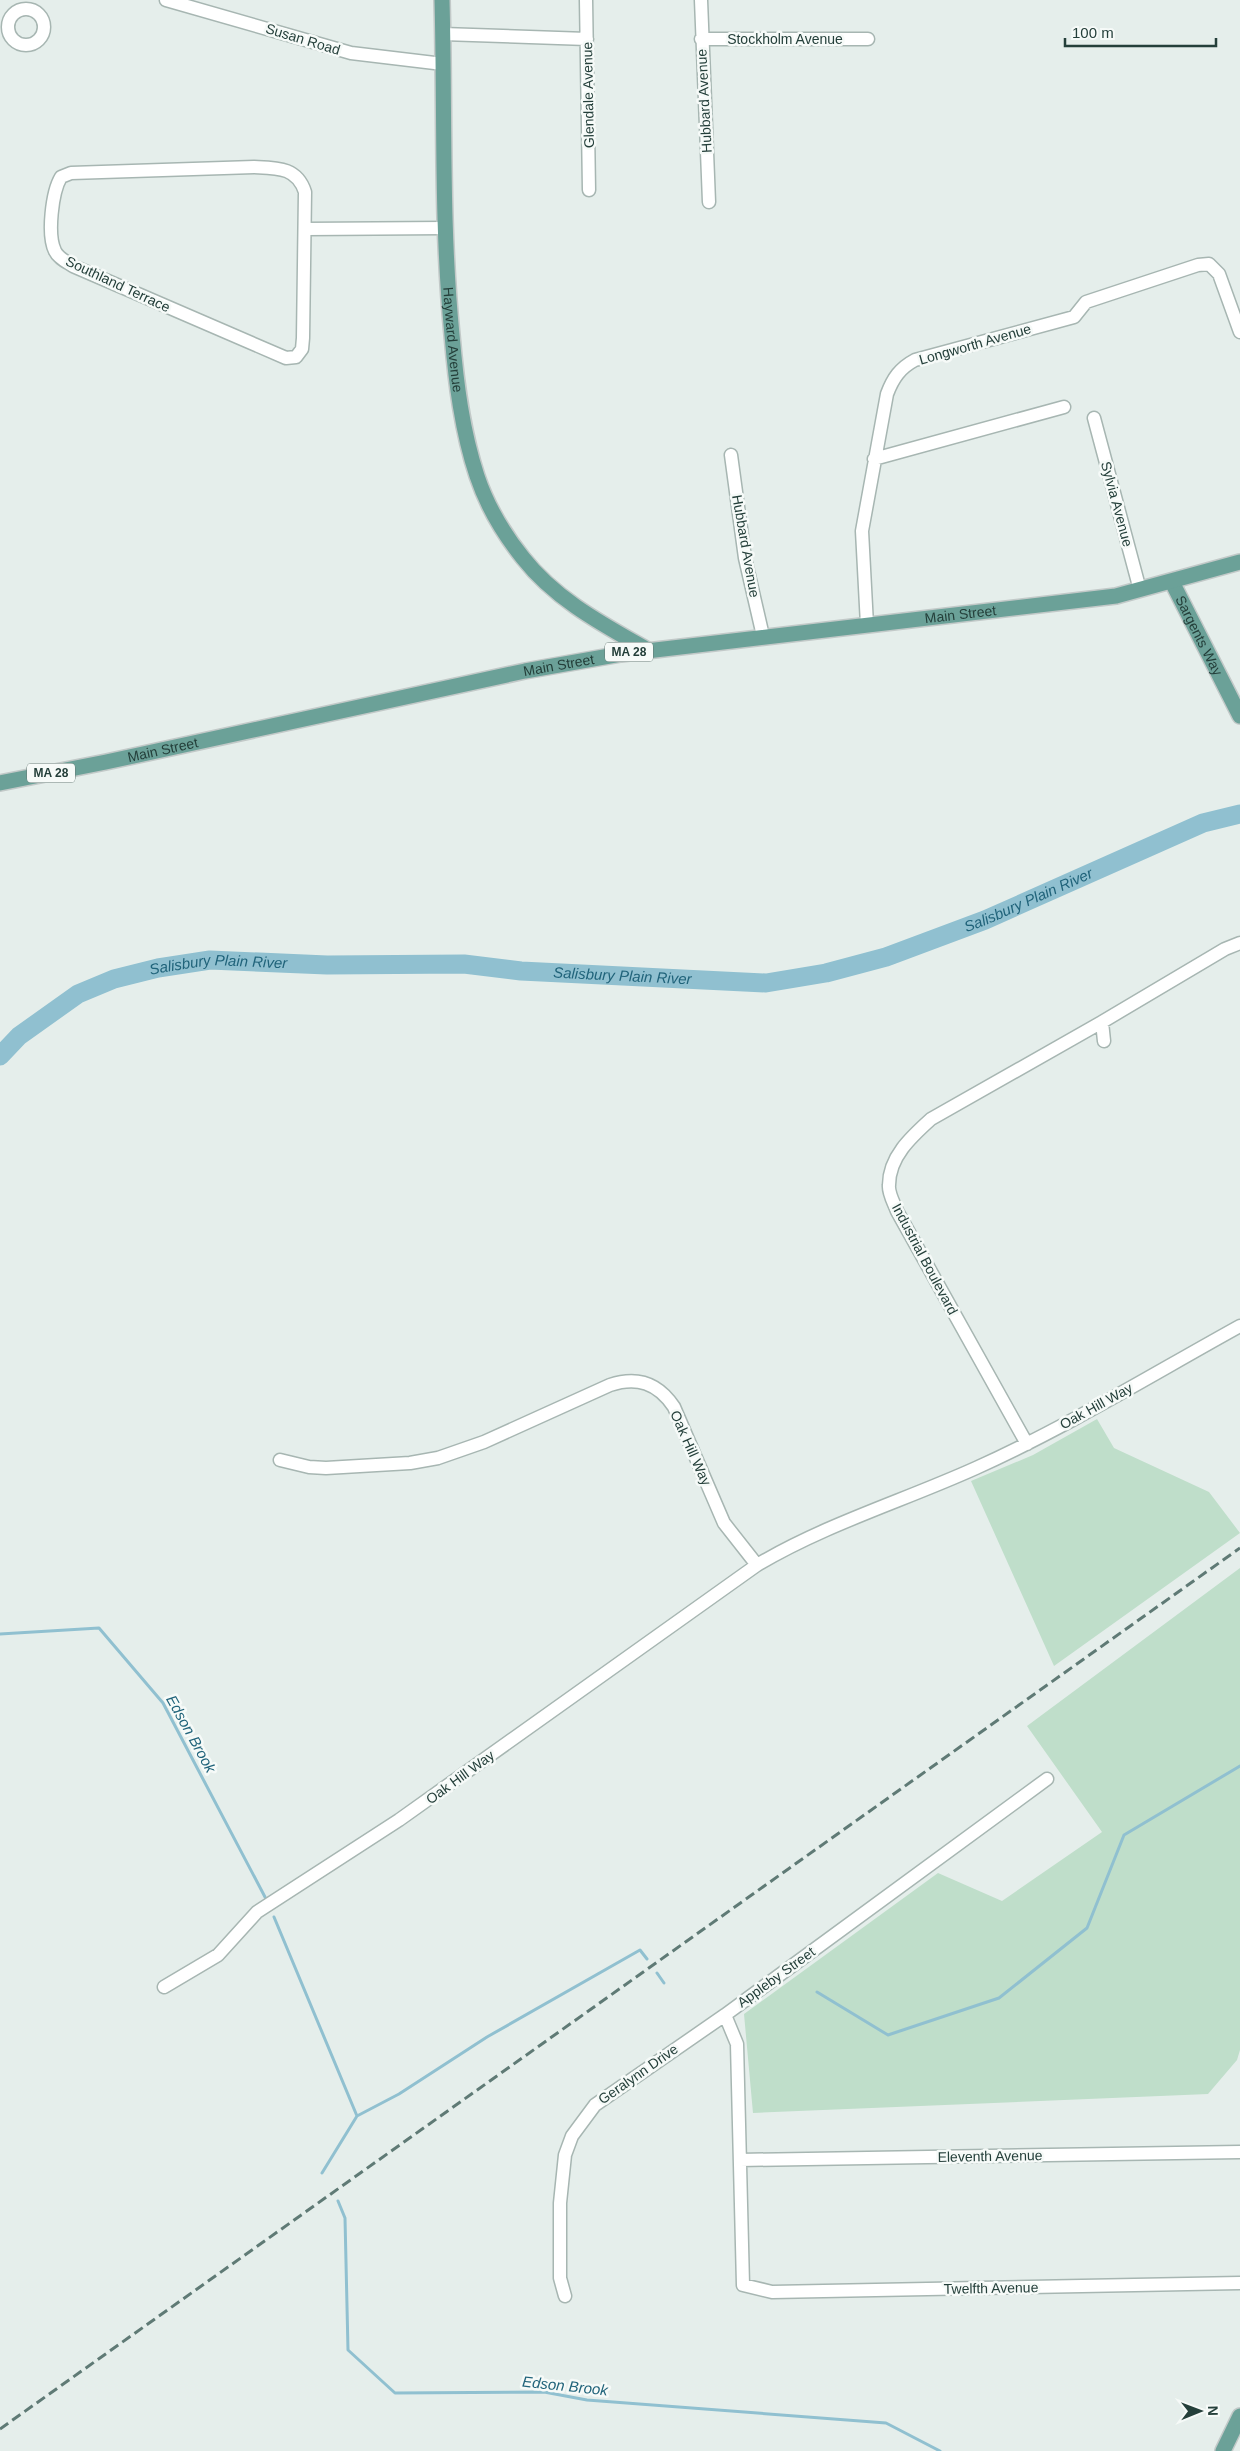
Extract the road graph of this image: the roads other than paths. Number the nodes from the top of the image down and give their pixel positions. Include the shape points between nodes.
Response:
1 (166, 0) edge
2 (442, 0) edge
3 (586, 0) edge
4 (701, 0) edge
5 (443, 34) junction
6 (586, 39) junction
7 (701, 39) junction
8 (868, 39) dead end
9 (443, 64) junction
10 (590, 190) dead end
11 (709, 202) dead end
12 (445, 228) junction
13 (306, 229) junction
14 (1240, 332) edge
15 (1064, 407) dead end
16 (1094, 418) dead end
17 (731, 455) dead end
18 (874, 459) junction
19 (1240, 562) edge
20 (1172, 582) junction
21 (1140, 590) junction
22 (605, 625) junction
23 (867, 625) junction
24 (763, 636) junction
25 (646, 649) junction
26 (616, 655) junction
27 (1240, 716) edge
28 (0, 783) edge
29 (1240, 943) edge
30 (1102, 1022) junction
31 (1104, 1041) dead end
32 (1240, 1326) edge
33 (1027, 1444) junction
34 (280, 1460) dead end
35 (757, 1565) junction
36 (1047, 1779) dead end
37 (164, 1987) dead end
38 (725, 2015) junction
39 (1240, 2152) edge
40 (740, 2160) junction
41 (1240, 2284) edge
42 (743, 2285) joint
43 (565, 2296) dead end
44 (1240, 2416) edge
45 (1223, 2451) edge

1 - 9 street, Susan Road via 351,53
2 - 5 main road, Hayward Avenue
3 - 6 street, Glendale Avenue
4 - 7 street, Hubbard Avenue
5 - 6 street
5 - 9 main road, Hayward Avenue
6 - 10 street, Glendale Avenue
7 - 8 street, Stockholm Avenue
7 - 11 street, Hubbard Avenue
9 - 12 main road, Hayward Avenue
12 - 13 street
12 - 22 main road, Hayward Avenue via 448,300 458,389 477,477 493,514 524,560 555,590
13 - 13 street, Southland Terrace via 304,338 296,357 286,358 62,259 52,240 53,197 60,177 71,173 254,167 282,169 295,174 302,183
14 - 18 street, Longworth Avenue via 1219,274 1209,264 1086,302 1074,317 915,360 904,365 889,388
15 - 18 street
16 - 21 street, Sylvia Avenue
17 - 24 street, Hubbard Avenue via 745,558
18 - 23 street, Longworth Avenue via 862,531
19 - 20 main road, Main Street / MA 28
20 - 21 main road, Main Street / MA 28
20 - 27 main road, Sargents Way
21 - 23 main road, Main Street / MA 28 via 1065,604
22 - 25 main road, Hayward Avenue
22 - 26 main road via 614,636
23 - 24 main road, Main Street / MA 28
24 - 25 main road, Main Street / MA 28
25 - 26 main road, Main Street / MA 28
26 - 28 main road, Main Street / MA 28 via 512,674
29 - 30 street, Industrial Boulevard
30 - 31 street
30 - 33 street, Industrial Boulevard via 931,1119 909,1139 892,1164 888,1186 897,1211
32 - 33 street, Oak Hill Way
33 - 35 street, Oak Hill Way via 793,1544
34 - 35 street, Oak Hill Way via 326,1468 430,1459 484,1442 610,1385 640,1381 656,1387 674,1407 724,1523
35 - 37 street, Oak Hill Way via 399,1820 257,1912 218,1955
36 - 38 street, Appleby Street
38 - 40 street, Appleby Street via 737,2044
38 - 43 street, Geralynn Drive via 595,2104 572,2136 564,2155 560,2203 560,2278
39 - 40 street, Eleventh Avenue
40 - 42 street, Appleby Street
41 - 42 street, Twelfth Avenue via 772,2292
44 - 45 main road

